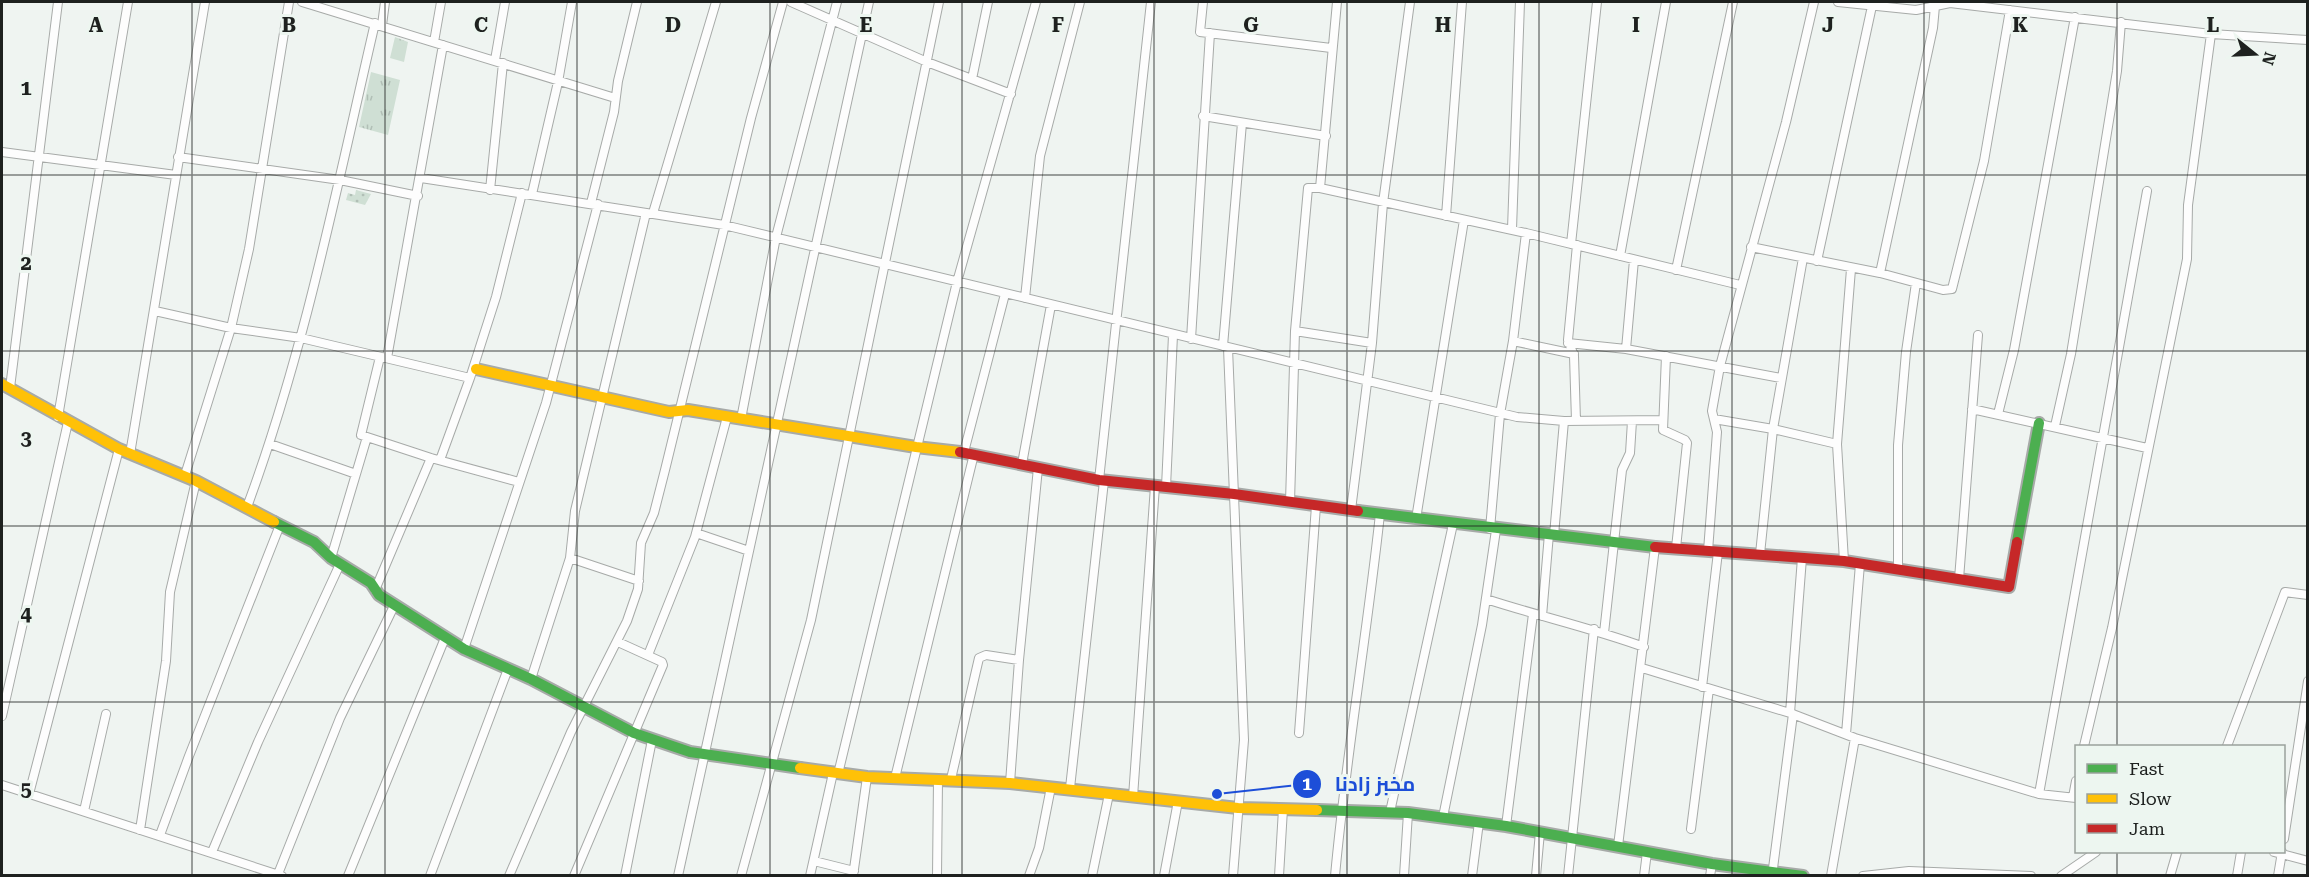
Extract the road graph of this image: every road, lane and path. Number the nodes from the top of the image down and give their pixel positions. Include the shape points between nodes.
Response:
1 (58, 2) edge
2 (128, 2) edge
3 (205, 2) edge
4 (290, 2) edge
5 (302, 2) edge
6 (385, 2) edge
7 (441, 2) edge
8 (505, 2) edge
9 (572, 2) edge
10 (637, 2) edge
11 (716, 2) edge
12 (783, 2) edge
13 (791, 2) edge
14 (837, 2) edge
15 (869, 2) edge
16 (939, 2) edge
17 (988, 2) edge
18 (1036, 2) edge
19 (1080, 2) edge
20 (1151, 2) edge
21 (1203, 2) edge
22 (1337, 2) edge
23 (1410, 2) edge
24 (1461, 2) edge
25 (1520, 2) edge
26 (1597, 2) edge
27 (1666, 2) edge
28 (1733, 2) edge
29 (1814, 2) edge
30 (1839, 2) edge
31 (313, 3) edge
32 (1872, 6) junction
33 (1935, 6) junction
34 (2010, 10) junction
35 (2075, 16) junction
36 (832, 19) junction
37 (2121, 22) junction
38 (379, 24) junction
39 (861, 33) junction
40 (1210, 33) junction
41 (2211, 34) junction
42 (2254, 38) junction
43 (2307, 40) edge
44 (434, 42) junction
45 (443, 45) junction
46 (2259, 46) dead end
47 (1332, 48) junction
48 (499, 62) junction
49 (927, 62) junction
50 (972, 79) junction
51 (558, 82) junction
52 (1011, 93) junction
53 (615, 98) junction
54 (1203, 116) junction
55 (1242, 123) junction
56 (1326, 136) junction
57 (2, 152) edge
58 (37, 156) junction
59 (178, 157) junction
60 (102, 165) junction
61 (264, 168) junction
62 (176, 175) junction
63 (421, 178) junction
64 (340, 180) junction
65 (1320, 188) junction
66 (490, 190) junction
67 (2147, 191) dead end
68 (522, 193) junction
69 (532, 194) junction
70 (418, 196) junction
71 (1383, 202) junction
72 (595, 203) junction
73 (649, 213) junction
74 (1446, 216) junction
75 (1464, 219) junction
76 (724, 225) junction
77 (1512, 229) junction
78 (1526, 232) junction
79 (776, 237) junction
80 (1574, 244) junction
81 (1751, 247) junction
82 (814, 248) junction
83 (1620, 256) junction
84 (1803, 258) junction
85 (1634, 260) junction
86 (1817, 261) junction
87 (886, 264) junction
88 (1851, 269) junction
89 (1676, 270) junction
90 (1880, 273) junction
91 (957, 282) junction
92 (1916, 283) junction
93 (1740, 285) junction
94 (1005, 294) junction
95 (1025, 298) junction
96 (1051, 305) junction
97 (155, 311) junction
98 (1115, 320) junction
99 (231, 328) junction
100 (1295, 331) junction
101 (1173, 335) junction
102 (1978, 335) dead end
103 (301, 338) junction
104 (1191, 339) junction
105 (1512, 340) junction
106 (1372, 343) junction
107 (1568, 343) junction
108 (1226, 347) junction
109 (1626, 349) junction
110 (1574, 354) junction
111 (1666, 356) junction
112 (383, 357) junction
113 (1295, 364) junction
114 (1720, 366) junction
115 (473, 374) junction
116 (1781, 378) junction
117 (1368, 380) junction
118 (6, 386) edge
119 (550, 386) junction
120 (1437, 397) junction
121 (603, 399) junction
122 (1972, 409) junction
123 (679, 412) junction
124 (1500, 414) junction
125 (1998, 414) junction
126 (58, 417) junction
127 (727, 417) junction
128 (741, 419) junction
129 (1714, 419) junction
130 (1663, 420) junction
131 (1564, 421) junction
132 (1576, 421) junction
133 (1632, 421) junction
134 (69, 422) junction
135 (2039, 423) junction
136 (779, 424) junction
137 (2055, 426) junction
138 (1773, 429) junction
139 (849, 436) junction
140 (367, 437) junction
141 (2102, 437) junction
142 (270, 444) junction
143 (1837, 444) junction
144 (916, 447) junction
145 (2147, 448) junction
146 (119, 449) junction
147 (969, 453) junction
148 (130, 454) junction
149 (431, 458) junction
150 (440, 460) junction
151 (1022, 464) junction
152 (1038, 468) junction
153 (356, 474) junction
154 (184, 475) junction
155 (1102, 480) junction
156 (196, 481) junction
157 (519, 482) junction
158 (1161, 487) junction
159 (1234, 494) junction
160 (1290, 502) junction
161 (1316, 506) junction
162 (247, 507) junction
163 (1351, 510) junction
164 (1380, 514) junction
165 (1416, 519) junction
166 (1453, 524) junction
167 (280, 525) junction
168 (1493, 530) junction
169 (696, 533) junction
170 (1551, 535) junction
171 (1613, 542) junction
172 (1655, 547) junction
173 (1676, 548) junction
174 (749, 551) junction
175 (1713, 552) junction
176 (1760, 555) junction
177 (570, 558) junction
178 (1802, 558) junction
179 (336, 561) junction
180 (1844, 561) junction
181 (1860, 564) junction
182 (1898, 570) junction
183 (1959, 579) junction
184 (639, 582) junction
185 (375, 590) junction
186 (2307, 595) edge
187 (1486, 598) junction
188 (394, 606) junction
189 (1533, 614) junction
190 (1542, 616) junction
191 (1594, 629) junction
192 (1604, 633) junction
193 (445, 638) junction
194 (618, 642) junction
195 (1644, 647) junction
196 (464, 649) junction
197 (648, 655) junction
198 (1018, 660) junction
199 (1642, 668) junction
200 (508, 669) junction
201 (531, 679) junction
202 (2307, 681) edge
203 (1705, 688) junction
204 (2307, 691) edge
205 (584, 706) junction
206 (106, 714) dead end
207 (1792, 714) junction
208 (2, 716) edge
209 (1299, 732) dead end
210 (634, 733) junction
211 (1846, 734) junction
212 (1855, 738) junction
213 (652, 741) junction
214 (2084, 745) edge
215 (2228, 745) edge
216 (705, 753) junction
217 (771, 762) junction
218 (835, 773) junction
219 (867, 777) junction
220 (895, 778) junction
221 (951, 779) junction
222 (938, 780) junction
223 (1010, 783) junction
224 (2, 785) edge
225 (1051, 787) junction
226 (1070, 788) junction
227 (29, 794) junction
228 (1109, 794) junction
229 (2039, 794) junction
230 (1134, 797) junction
231 (2075, 798) edge
232 (1178, 801) junction
233 (1238, 808) junction
234 (1283, 809) junction
235 (84, 811) junction
236 (1341, 811) junction
237 (1390, 812) junction
238 (1408, 813) junction
239 (1443, 817) junction
240 (1479, 822) junction
241 (1506, 826) junction
242 (2285, 827) edge
243 (140, 830) junction
244 (1692, 830) dead end
245 (1540, 832) junction
246 (160, 835) junction
247 (1571, 838) junction
248 (1618, 846) junction
249 (212, 852) junction
250 (1647, 852) junction
251 (2095, 853) edge
252 (2176, 853) edge
253 (2241, 853) edge
254 (2279, 853) edge
255 (2282, 853) edge
256 (814, 861) junction
257 (2307, 861) edge
258 (1712, 864) junction
259 (1772, 873) edge
260 (1908, 873) edge
261 (854, 874) edge
262 (1977, 874) edge
263 (280, 875) edge
264 (348, 876) edge
265 (430, 876) edge
266 (509, 876) edge
267 (574, 876) edge
268 (625, 876) edge
269 (678, 876) edge
270 (741, 876) edge
271 (810, 876) edge
272 (937, 876) edge
273 (1029, 876) edge
274 (1092, 876) edge
275 (1164, 876) edge
276 (1233, 876) edge
277 (1279, 876) edge
278 (1335, 876) edge
279 (1404, 876) edge
280 (1472, 876) edge
281 (1536, 876) edge
282 (1568, 876) edge
283 (1644, 876) edge
284 (1710, 876) edge
285 (1803, 876) edge
286 (1831, 876) edge
287 (1863, 876) edge
288 (2031, 876) edge
289 (2061, 876) edge
290 (2170, 876) edge
291 (2237, 876) edge
292 (2278, 876) edge

1 - 58 street
2 - 60 street
3 - 59 street
4 - 61 street
5 - 31 street
6 - 38 street
7 - 44 street
8 - 48 street
9 - 51 street
10 - 53 street
11 - 73 street
12 - 76 street
13 - 36 street
14 - 36 street
15 - 39 street
16 - 49 street
17 - 50 street
18 - 52 street
19 - 95 street via 1040,156
20 - 98 street
21 - 40 street via 1200,32
22 - 47 street
23 - 71 street
24 - 74 street
25 - 77 street
26 - 80 street
27 - 83 street
28 - 89 street
29 - 81 street
30 - 32 street
31 - 38 street
32 - 33 street via 1916,10
32 - 86 street
33 - 34 street via 1950,3
33 - 90 street
34 - 35 street
34 - 92 street via 1988,140 1953,286 1943,290
35 - 37 street
35 - 125 street via 2016,339
36 - 39 street
36 - 79 street
37 - 41 street
37 - 137 street via 2117,71 2071,354
38 - 44 street
38 - 64 street
39 - 49 street
39 - 82 street
40 - 47 street
40 - 54 street
41 - 42 street
41 - 145 street via 2188,205 2187,259
42 - 43 street
42 - 46 street
44 - 45 street
45 - 48 street
45 - 63 street
47 - 56 street
48 - 51 street
48 - 66 street
49 - 50 street
49 - 87 street
50 - 52 street
51 - 53 street
51 - 69 street
52 - 91 street
53 - 72 street
54 - 55 street
54 - 104 street
55 - 56 street
55 - 108 street
56 - 65 street
57 - 58 street
58 - 60 street
58 - 118 street
59 - 61 street
59 - 62 street
60 - 62 street
60 - 126 street
61 - 64 street
61 - 99 street
62 - 97 street
63 - 66 street
63 - 70 street
64 - 70 street
64 - 103 street
65 - 71 street
65 - 100 street via 1306,191
66 - 68 street
67 - 141 street
68 - 69 street
68 - 115 street
69 - 72 street
70 - 112 street
71 - 74 street
71 - 106 street
72 - 73 street
72 - 119 street
73 - 76 street
73 - 121 street
74 - 75 street
75 - 77 street
75 - 120 street
76 - 79 street
76 - 123 street
77 - 78 street
78 - 80 street
78 - 105 street
79 - 82 street
79 - 128 street
80 - 83 street
80 - 107 street
81 - 84 street
81 - 93 street
82 - 87 street
82 - 136 street
83 - 85 street
84 - 86 street
84 - 116 street
85 - 89 street
85 - 109 street
86 - 88 street
87 - 91 street
87 - 139 street
88 - 90 street
88 - 143 street
89 - 93 street
90 - 92 street
91 - 94 street
91 - 144 street
92 - 182 street via 1898,445
93 - 114 street
94 - 95 street
94 - 147 street
95 - 96 street
96 - 98 street
96 - 151 street
97 - 99 street
97 - 148 street
98 - 101 street
98 - 155 street
99 - 103 street
99 - 154 street
100 - 106 street
100 - 113 street
101 - 104 street
101 - 158 street
102 - 122 street
103 - 112 street
103 - 142 street
104 - 108 street
105 - 110 street
105 - 124 street
106 - 117 street
107 - 109 street
107 - 110 street
108 - 113 street
108 - 159 street
109 - 111 street
110 - 132 street
111 - 114 street
111 - 130 street
112 - 115 street
112 - 140 street via 360,433
113 - 117 street
113 - 160 street
114 - 116 street
114 - 129 street
115 - 119 street
115 - 150 street
116 - 138 street
117 - 120 street
117 - 163 street
118 - 126 street
119 - 121 street
119 - 157 street
120 - 124 street
120 - 165 street
121 - 123 street
121 - 177 street via 575,511
122 - 125 street
122 - 183 street
123 - 127 street
123 - 184 street via 654,513 641,543
124 - 131 street
124 - 168 street
125 - 135 street
126 - 134 street
127 - 128 street
127 - 169 street
128 - 136 street
129 - 138 street
129 - 175 street via 1717,432
130 - 133 street
130 - 173 street via 1663,430 1687,443
131 - 132 street
131 - 170 street
132 - 133 street
133 - 171 street
134 - 146 street
134 - 208 street
135 - 137 street
135 - 183 street via 2009,587
136 - 139 street
136 - 174 street
137 - 141 street
138 - 143 street
138 - 176 street
139 - 144 street
139 - 217 street via 811,620
140 - 149 street
140 - 153 street
141 - 145 street
141 - 229 street
142 - 153 street
142 - 162 street
143 - 180 street
144 - 147 street
144 - 218 street
145 - 214 street
146 - 148 street
146 - 227 street
147 - 151 street
147 - 220 street
148 - 154 street
149 - 150 street
149 - 185 street
150 - 157 street
151 - 152 street
152 - 155 street
152 - 198 street
153 - 179 street
154 - 156 street
155 - 158 street
155 - 226 street
156 - 162 street
156 - 243 street via 170,592 166,661
157 - 196 street
158 - 159 street
158 - 230 street
159 - 160 street
159 - 233 street via 1244,740
160 - 161 street
161 - 163 street
161 - 209 street
162 - 167 street
163 - 164 street
164 - 165 street
164 - 236 street
165 - 166 street
166 - 168 street
166 - 237 street
167 - 179 street via 314,542
167 - 246 street
168 - 170 street
168 - 187 street
169 - 174 street
169 - 197 street
170 - 171 street
170 - 190 street
171 - 172 street
171 - 192 street
172 - 173 street
172 - 195 street
173 - 175 street
174 - 216 street
175 - 176 street
175 - 203 street
176 - 178 street
177 - 184 street
177 - 201 street
178 - 180 street
178 - 207 street
179 - 185 street
179 - 249 street
180 - 181 street
181 - 182 street
181 - 211 street
182 - 183 street
184 - 194 street
185 - 188 street
186 - 215 street via 2285,592
187 - 189 street
187 - 239 street
188 - 193 street
188 - 263 street via 326,750
189 - 190 street
189 - 241 street
190 - 191 street
191 - 192 street
191 - 247 street
192 - 195 street
193 - 196 street
193 - 264 street
194 - 197 street
194 - 205 street
195 - 199 street
196 - 200 street
197 - 210 street via 663,665
198 - 221 street via 986,655 979,658
198 - 223 street
199 - 203 street
199 - 248 street
200 - 201 street
200 - 265 street
201 - 205 street
202 - 204 street
203 - 207 street
203 - 244 street
204 - 242 street
205 - 210 street
205 - 266 street
206 - 235 street
207 - 211 street
207 - 259 street
210 - 213 street
210 - 267 street
211 - 212 street
212 - 229 street
212 - 286 street
213 - 216 street
213 - 268 street
216 - 217 street
216 - 269 street
217 - 218 street
217 - 270 street
218 - 219 street
218 - 256 street
219 - 220 street
219 - 261 street
220 - 222 street
221 - 222 street
221 - 223 street
222 - 272 street
223 - 225 street
224 - 227 street
225 - 226 street
225 - 273 street
226 - 228 street
227 - 235 street
228 - 230 street
228 - 274 street
229 - 231 street
230 - 232 street
232 - 233 street
232 - 275 street
233 - 234 street
233 - 276 street
234 - 236 street
234 - 277 street
235 - 243 street
236 - 237 street
236 - 278 street
237 - 238 street
238 - 239 street
238 - 279 street
239 - 240 street
240 - 241 street
240 - 280 street
241 - 245 street
243 - 246 street
245 - 247 street
245 - 281 street
246 - 249 street
247 - 248 street
247 - 282 street
248 - 250 street
249 - 263 street
250 - 258 street
250 - 283 street
251 - 289 street
252 - 290 street
253 - 291 street
254 - 292 street
255 - 257 street
256 - 261 street
256 - 271 street
258 - 259 street
258 - 284 street
259 - 285 street
260 - 262 street
260 - 287 street
262 - 288 street

